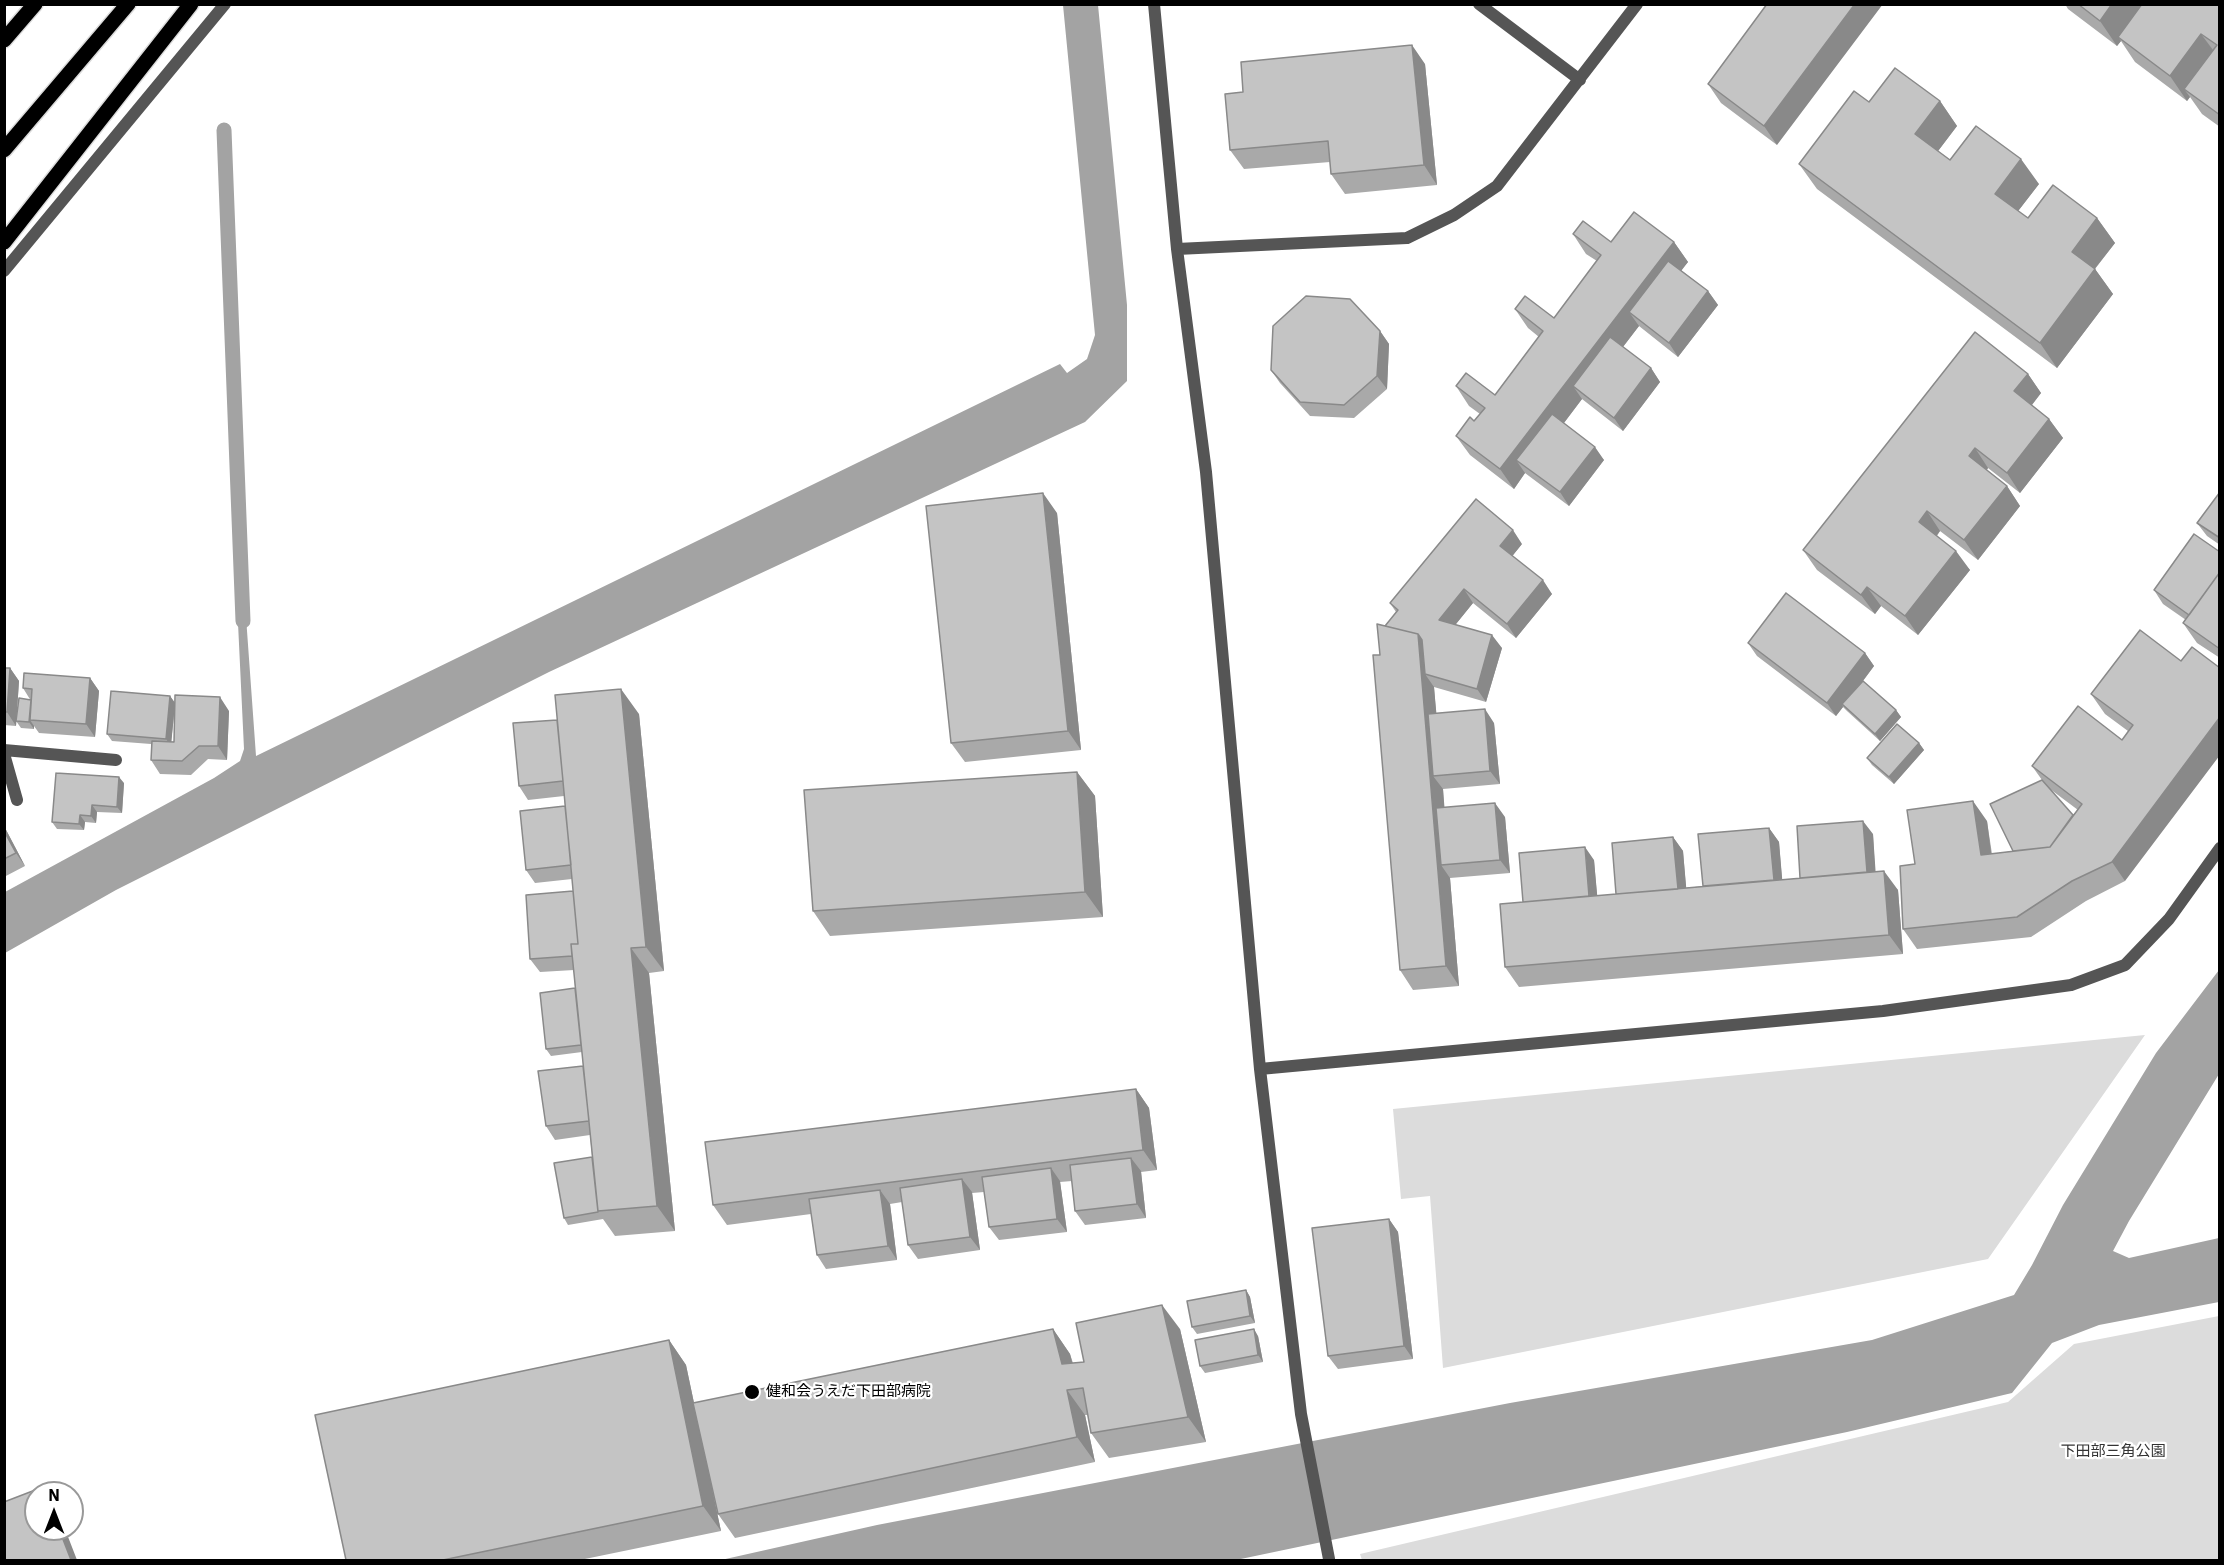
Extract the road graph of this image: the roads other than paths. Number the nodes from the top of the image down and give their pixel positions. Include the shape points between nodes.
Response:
1 (35, 4) edge
2 (128, 4) edge
3 (191, 4) edge
4 (225, 4) edge
5 (1154, 4) edge
6 (1479, 4) edge
7 (1637, 4) edge
8 (4, 40) edge
9 (1580, 80) junction
10 (4, 150) edge
11 (4, 242) edge
12 (1177, 249) junction
13 (4, 271) edge
14 (4, 752) edge
15 (116, 760) dead end
16 (17, 800) dead end
17 (2220, 848) edge
18 (1260, 1069) junction
19 (1329, 1559) edge

1 - 8 main road
2 - 10 main road
3 - 11 main road
4 - 13 street
5 - 12 street
6 - 9 street
7 - 9 street
9 - 12 street via 1497,186 1454,215 1407,237
12 - 18 street via 1206,472
14 - 15 street
14 - 16 street
17 - 18 street via 2169,919 2125,965 2071,985 1883,1011
18 - 19 street via 1301,1414

